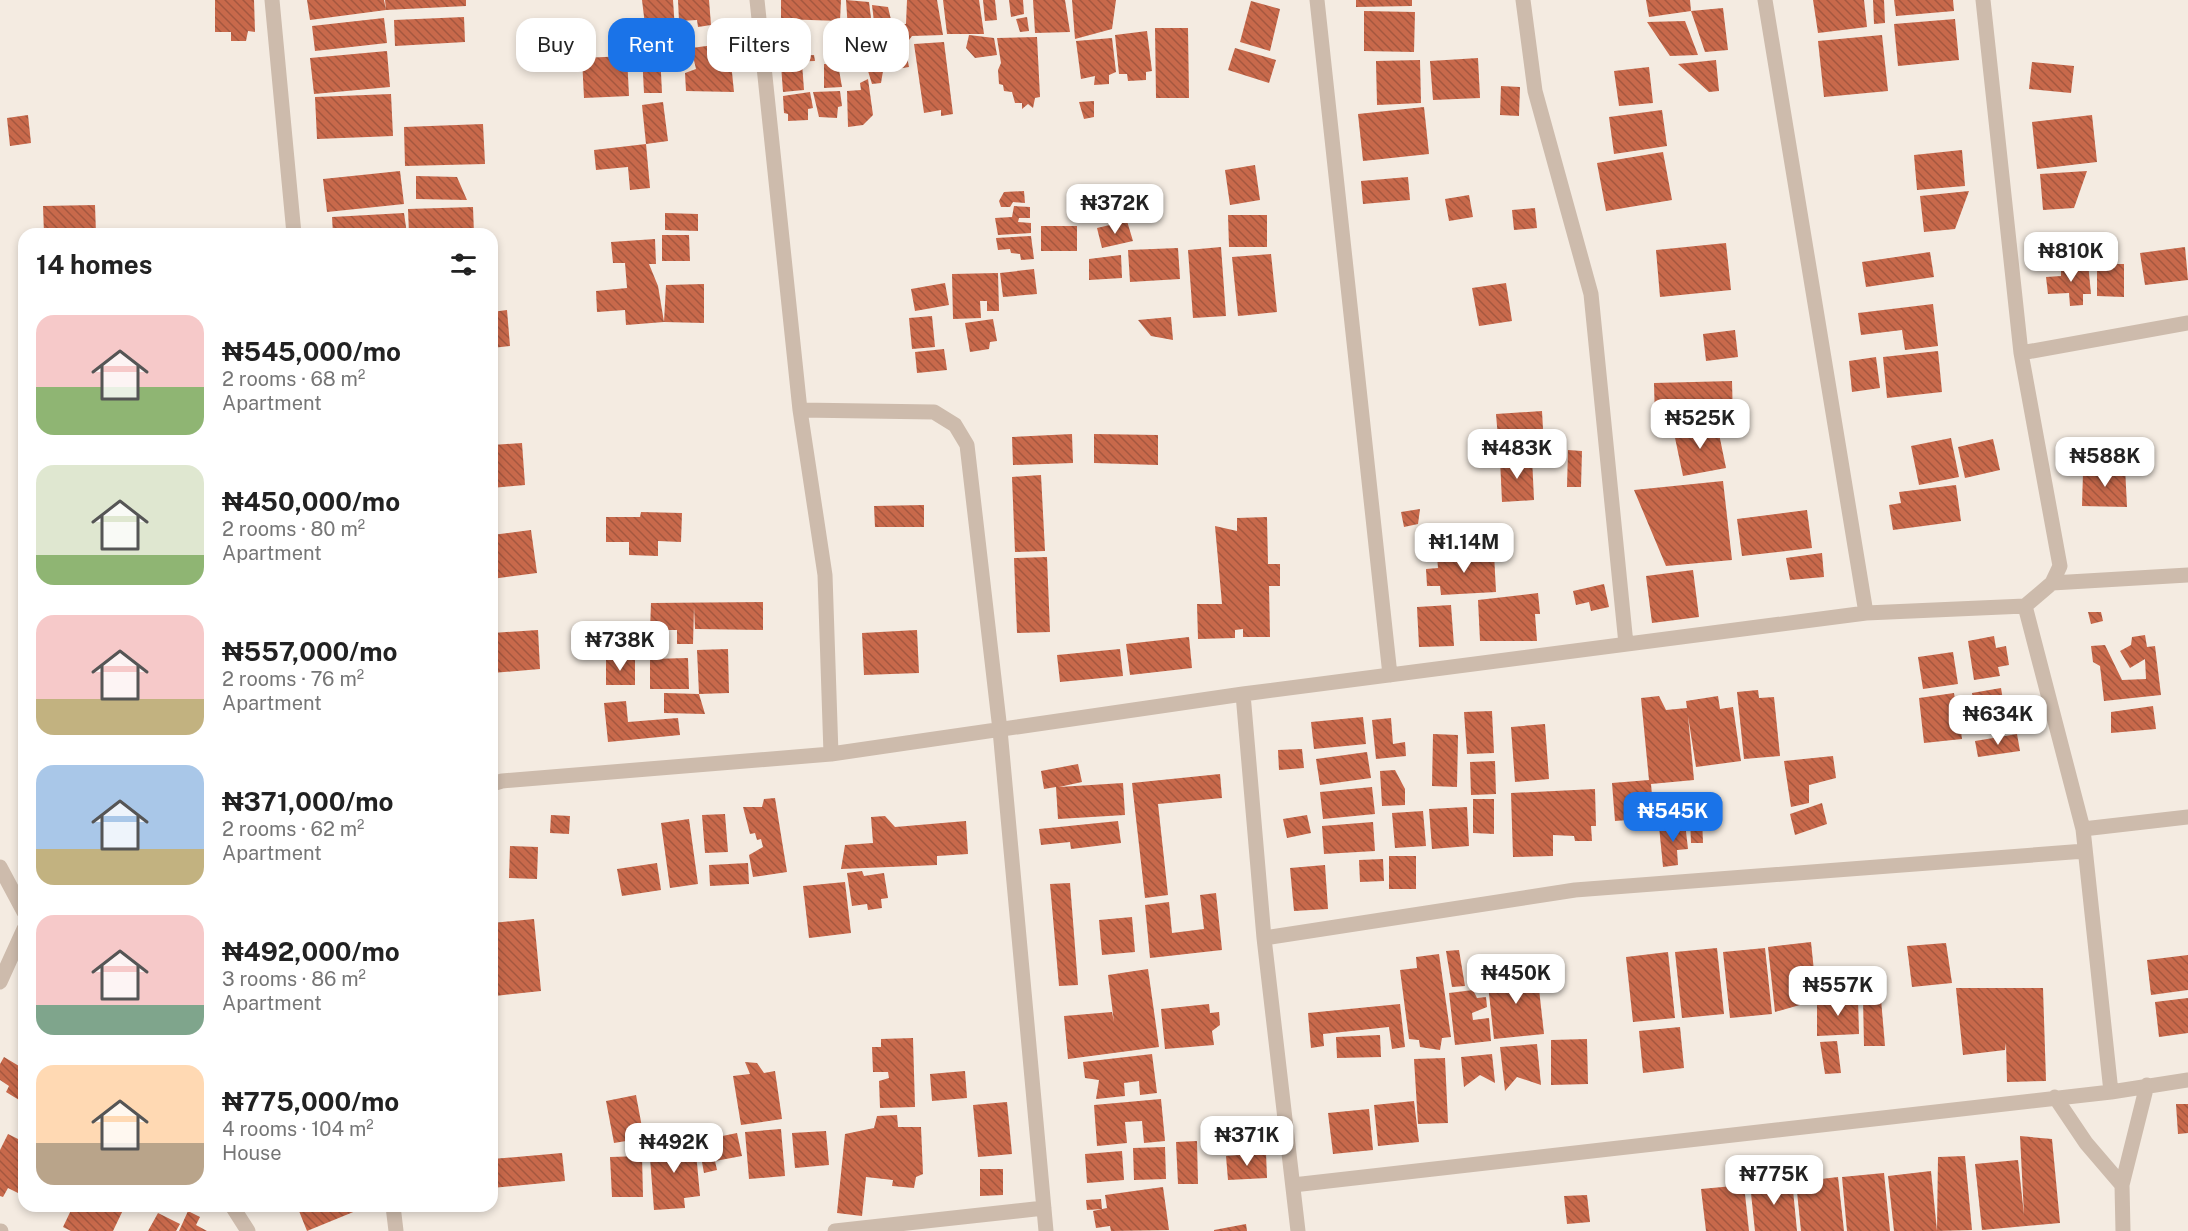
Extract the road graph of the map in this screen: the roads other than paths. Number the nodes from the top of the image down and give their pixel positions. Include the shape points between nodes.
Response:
1 (272, 0) edge
2 (757, 0) edge
3 (1317, 0) edge
4 (1524, 0) edge
5 (1765, 0) edge
6 (1983, 0) edge
7 (293, 228) edge
8 (2188, 323) edge
9 (2021, 353) junction
10 (800, 410) junction
11 (2188, 575) edge
12 (2052, 583) junction
13 (2025, 606) junction
14 (1866, 613) junction
15 (1626, 645) junction
16 (1390, 675) junction
17 (1243, 694) junction
18 (1000, 730) junction
19 (831, 754) junction
20 (498, 783) edge
21 (2188, 818) edge
22 (2083, 829) junction
23 (2085, 851) junction
24 (0, 867) edge
25 (18, 901) edge
26 (1264, 938) junction
27 (18, 942) edge
28 (0, 982) edge
29 (2188, 1080) edge
30 (2146, 1085) junction
31 (2111, 1092) junction
32 (2055, 1097) junction
33 (1293, 1185) junction
34 (2122, 1185) junction
35 (1044, 1208) junction
36 (236, 1212) edge
37 (394, 1212) edge
38 (248, 1231) edge
39 (396, 1231) edge
40 (835, 1231) edge
41 (1046, 1231) edge
42 (1298, 1231) edge
43 (2123, 1231) edge

1 - 7 street
2 - 10 street
3 - 16 street
4 - 15 street via 1535,90 1590,294
5 - 14 street
6 - 9 street
8 - 9 street
9 - 12 street via 2060,566
10 - 18 street via 934,412 955,425 967,445
10 - 19 street via 825,575
11 - 12 street
12 - 13 street
13 - 14 street
13 - 22 street
14 - 15 street
15 - 16 street
16 - 17 street
17 - 18 street
17 - 26 street
18 - 19 street
18 - 35 street
19 - 20 street
21 - 22 street
22 - 23 street
23 - 26 street via 1575,890
23 - 31 street
24 - 25 street
26 - 33 street
27 - 28 street
29 - 30 street
30 - 31 street
30 - 34 street
31 - 32 street
32 - 33 street
32 - 34 street via 2086,1143
33 - 42 street
34 - 43 street
35 - 40 street
35 - 41 street
36 - 38 street
37 - 39 street

